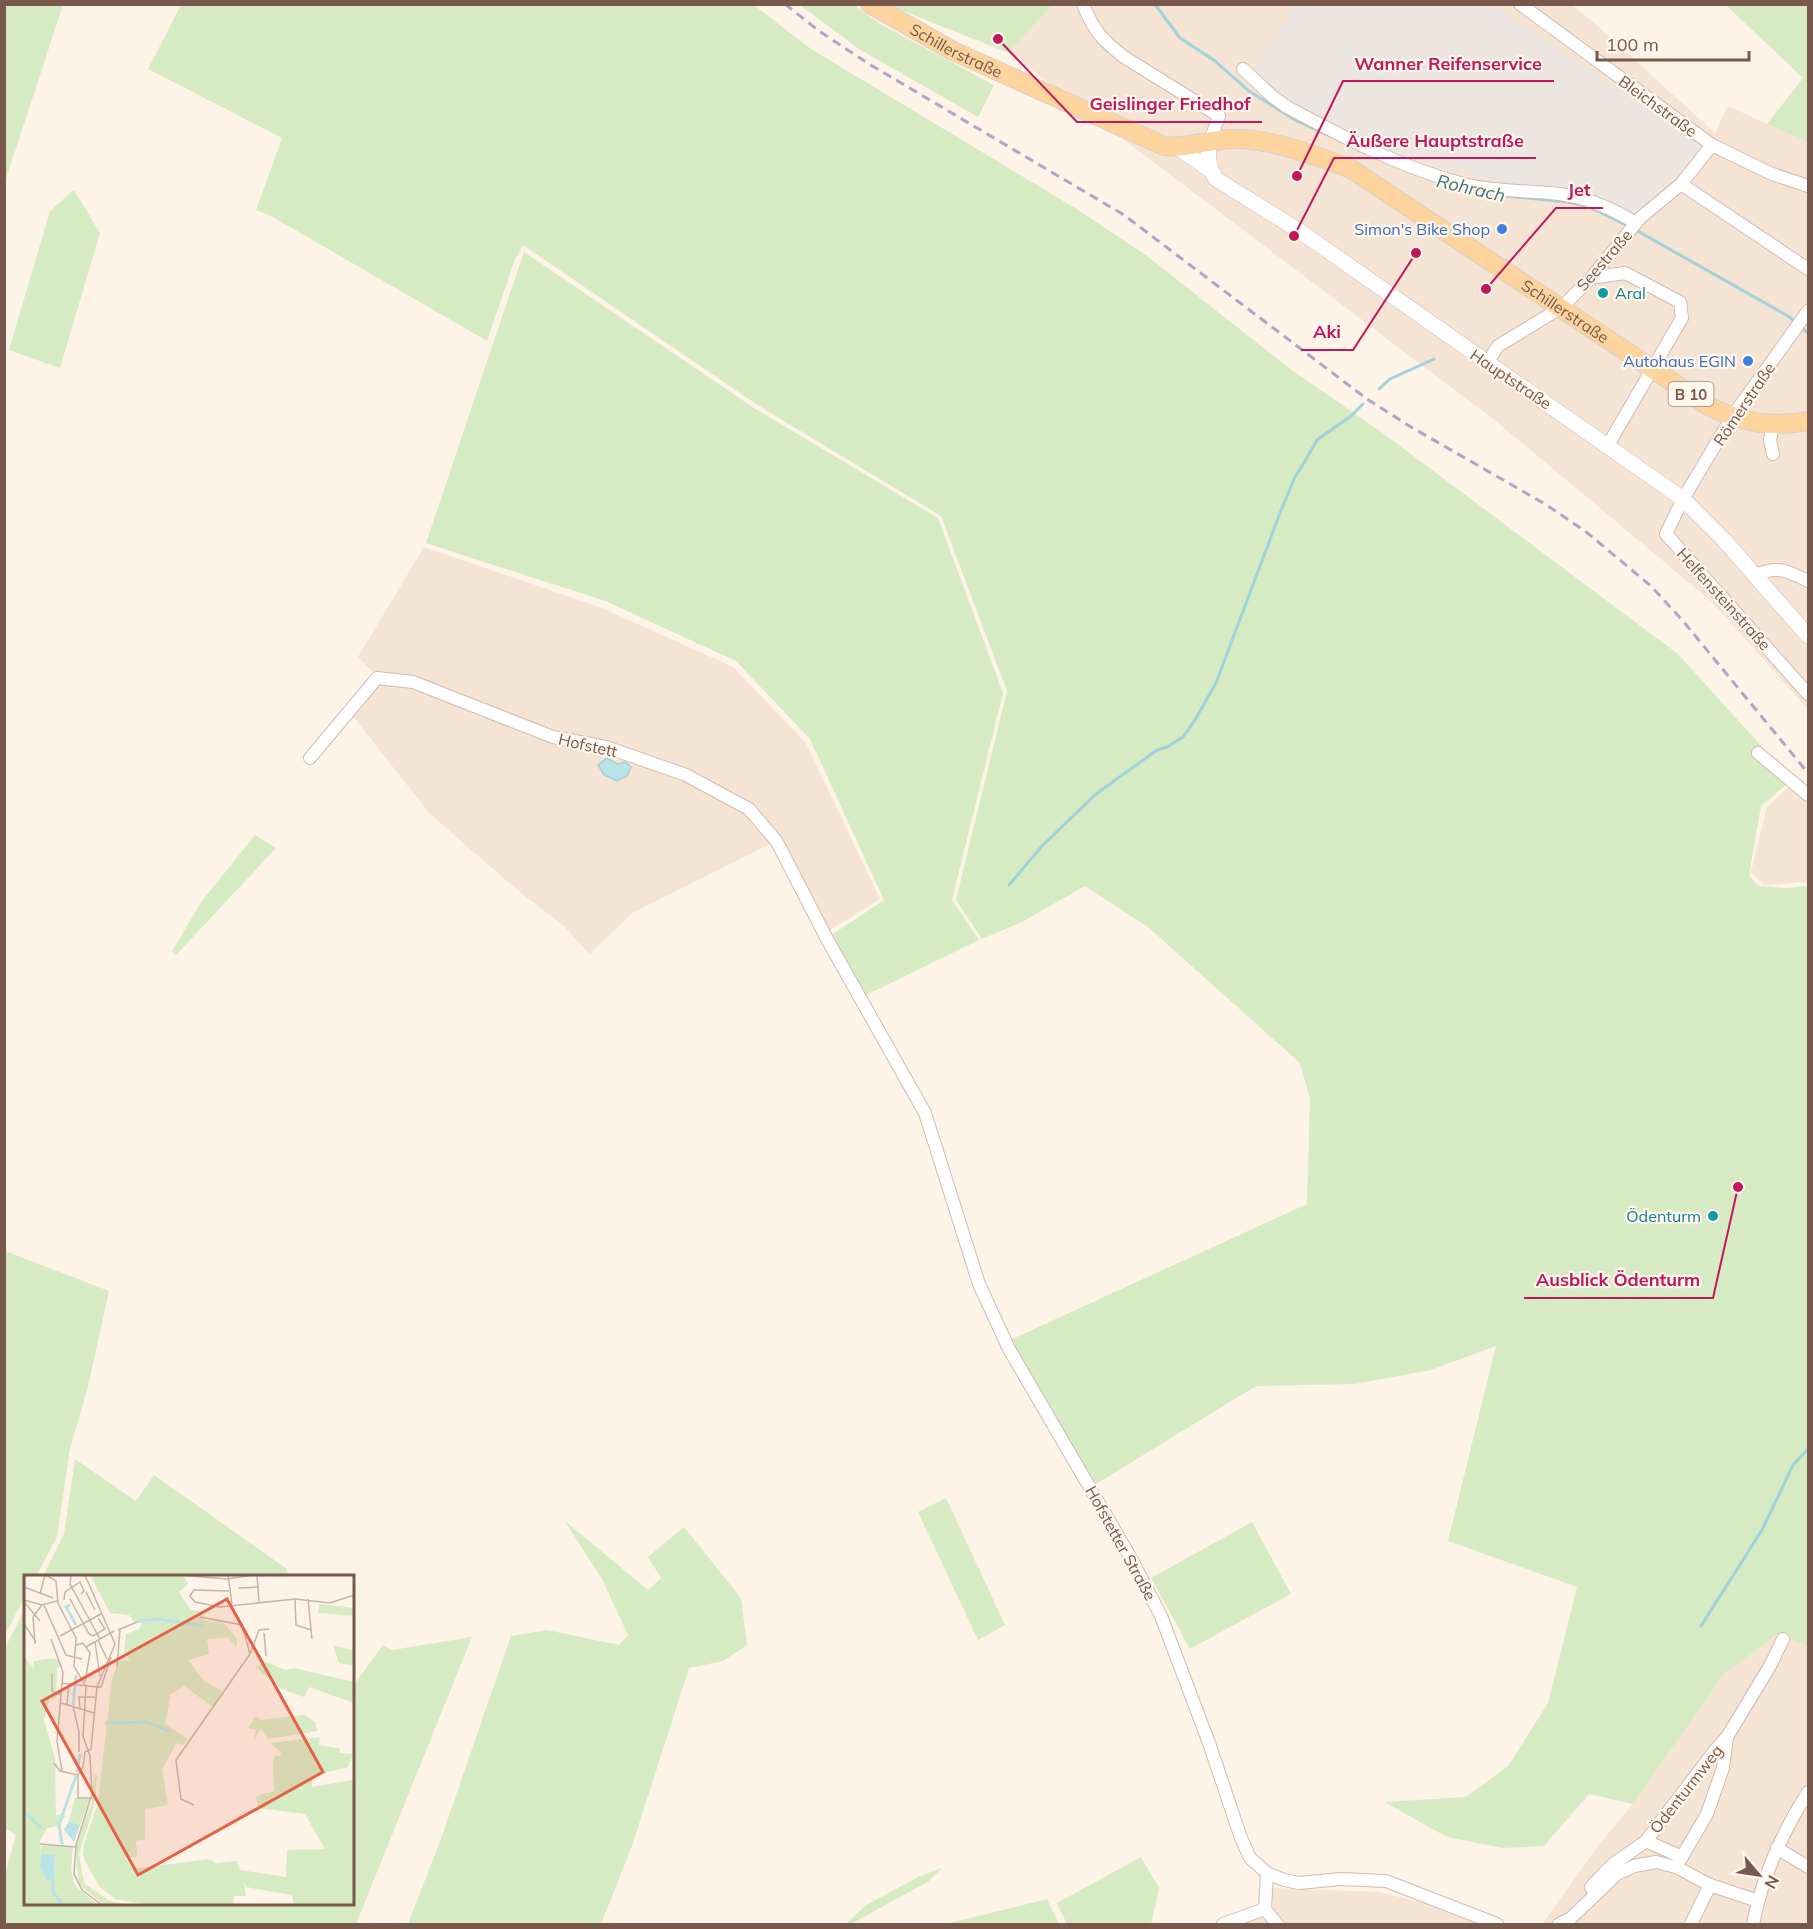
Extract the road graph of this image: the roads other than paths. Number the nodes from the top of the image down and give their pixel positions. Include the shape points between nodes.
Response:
1 (870, 4) edge
2 (1083, 4) edge
3 (1520, 4) edge
4 (1242, 69) dead end
5 (1210, 141) junction
6 (1712, 145) junction
7 (1177, 147) junction
8 (1210, 170) junction
9 (1681, 184) junction
10 (1809, 186) edge
11 (1635, 224) junction
12 (1809, 269) edge
13 (1591, 278) junction
14 (1562, 307) junction
15 (1806, 314) edge
16 (1487, 363) junction
17 (1652, 369) junction
18 (1731, 417) junction
19 (1809, 421) edge
20 (1773, 425) junction
21 (1608, 445) junction
22 (1773, 454) dead end
23 (1683, 499) junction
24 (1756, 575) junction
25 (1809, 581) edge
26 (1809, 636) edge
27 (1809, 694) edge
28 (1758, 753) dead end
29 (310, 758) dead end
30 (1809, 795) edge
31 (827, 939) joint
32 (1783, 1639) dead end
33 (1727, 1737) junction
34 (1808, 1796) edge
35 (1646, 1841) junction
36 (1777, 1848) junction
37 (1679, 1862) junction
38 (1809, 1867) edge
39 (1267, 1873) junction
40 (1710, 1885) junction
41 (1595, 1895) junction
42 (1758, 1901) junction
43 (1265, 1909) junction
44 (1222, 1924) edge
45 (1277, 1924) edge
46 (1497, 1924) edge
47 (1559, 1924) edge
48 (1691, 1924) edge
49 (1753, 1924) edge

1 - 7 main road, Schillerstraße / B 10 via 953,51 1153,142
2 - 5 street via 1090,23 1112,48 1219,116
3 - 6 street, Bleichstraße
4 - 11 street via 1287,107 1400,161 1465,184 1581,198
5 - 7 main road, Schillerstraße / B 10
5 - 8 street
5 - 14 main road, Schillerstraße / B 10 via 1255,140 1351,169
6 - 9 street, Seestraße
6 - 10 street, Bleichstraße via 1772,174
7 - 8 street, Hauptstraße
8 - 16 street, Hauptstraße via 1216,179 1298,230
9 - 11 street, Seestraße
9 - 12 street
11 - 13 street, Seestraße
13 - 14 street, Seestraße
13 - 17 street via 1625,273 1680,302 1682,318
14 - 16 street, Seestraße via 1498,346
14 - 17 main road, Schillerstraße / B 10
15 - 18 street, Römerstraße
16 - 21 street, Hauptstraße
17 - 18 main road, Schillerstraße / B 10
17 - 21 street
18 - 20 main road, Schillerstraße / B 10
18 - 23 street, Römerstraße
19 - 20 main road, B 10
20 - 22 street
21 - 23 street, Hauptstraße
23 - 24 street, Hauptstraße
23 - 27 street, Helfensteinstraße via 1666,534
24 - 25 street via 1779,569
24 - 26 street, Hauptstraße
28 - 30 street
29 - 31 street, Hofstett via 377,678 413,682 553,737 606,747 686,775 749,809 777,842
31 - 39 street, Hofstetter Straße via 925,1113 980,1284 1009,1349 1161,1616 1241,1838 1250,1858
32 - 33 street, Ödenturmweg
33 - 35 street, Ödenturmweg
33 - 37 street, Ödenturmweg via 1723,1768 1707,1814
34 - 36 street
35 - 37 street, Ödenturmweg
35 - 41 street, Ödenturmweg via 1596,1880 1591,1887
36 - 38 street
36 - 42 street
37 - 40 street, Ödenturmweg
37 - 41 street, Ödenturmweg via 1634,1866 1617,1874
39 - 43 street
39 - 46 street, Hofstetter Straße via 1299,1883 1341,1879 1386,1881
40 - 42 street, Ödenturmweg
40 - 48 street
41 - 47 street
42 - 49 street
43 - 44 street
43 - 45 street

